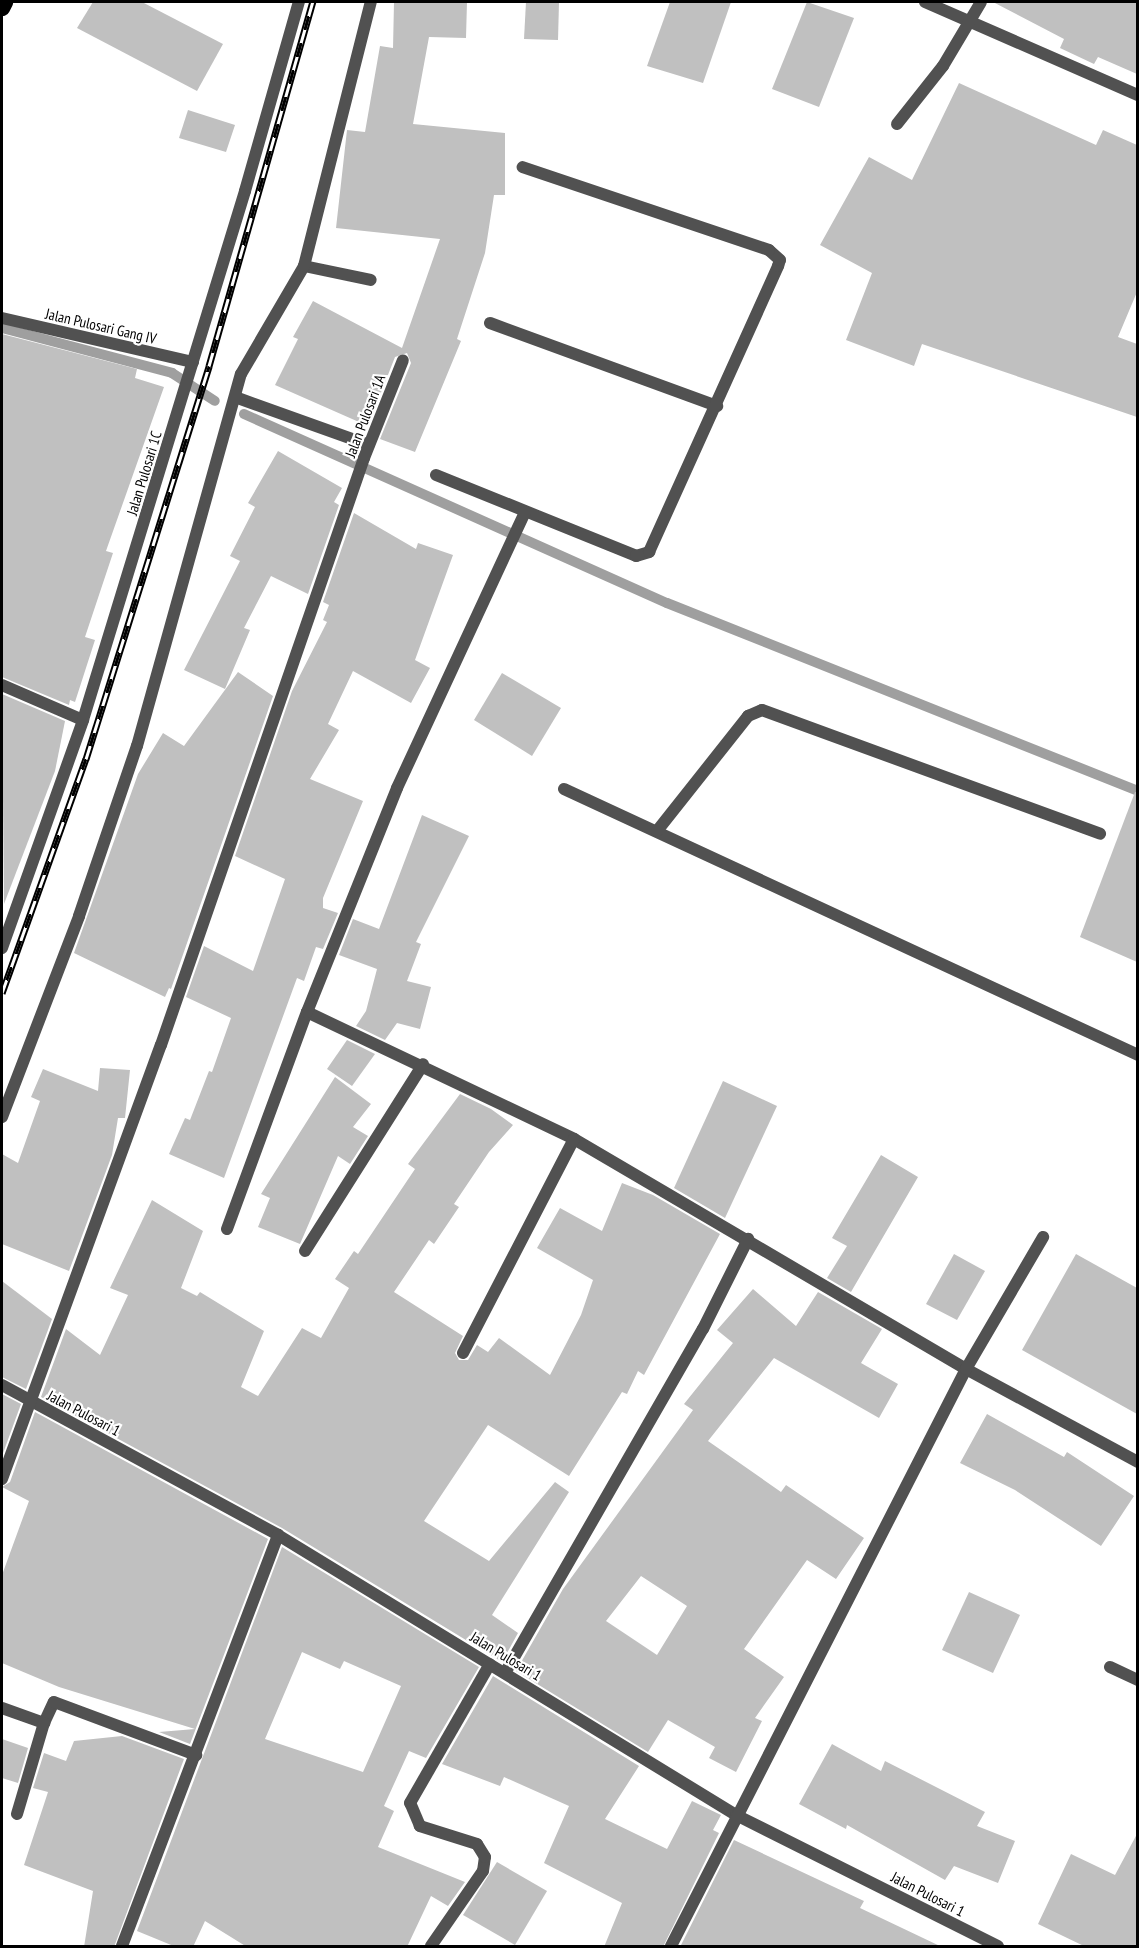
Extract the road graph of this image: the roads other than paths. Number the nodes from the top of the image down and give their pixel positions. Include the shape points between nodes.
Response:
1 (5, 2) edge
2 (299, 2) edge
3 (370, 2) edge
4 (925, 2) edge
5 (981, 2) edge
6 (2, 8) edge
7 (974, 20) junction
8 (1137, 95) edge
9 (897, 124) dead end
10 (523, 167) dead end
11 (304, 266) junction
12 (371, 280) dead end
13 (2, 318) edge
14 (490, 323) dead end
15 (403, 360) dead end
16 (192, 368) junction
17 (235, 397) junction
18 (717, 406) junction
19 (369, 445) junction
20 (436, 475) dead end
21 (525, 513) junction
22 (2, 685) edge
23 (83, 720) junction
24 (564, 789) dead end
25 (657, 831) junction
26 (1100, 834) dead end
27 (2, 948) edge
28 (307, 1012) junction
29 (1137, 1055) edge
30 (423, 1064) junction
31 (2, 1117) edge
32 (574, 1139) junction
33 (227, 1229) dead end
34 (1043, 1237) dead end
35 (748, 1239) junction
36 (306, 1251) dead end
37 (463, 1353) dead end
38 (966, 1369) junction
39 (2, 1385) edge
40 (29, 1401) junction
41 (1137, 1462) edge
42 (2, 1479) edge
43 (278, 1535) junction
44 (490, 1664) junction
45 (1110, 1667) dead end
46 (505, 1673) junction
47 (1137, 1680) edge
48 (2, 1708) edge
49 (44, 1723) junction
50 (196, 1755) junction
51 (17, 1814) dead end
52 (736, 1815) junction
53 (435, 1945) edge
54 (122, 1947) edge
55 (671, 1947) edge
56 (998, 1947) edge

1 - 6 main road
2 - 16 street, Jalan Pulosari 1C
3 - 11 street
4 - 7 street
5 - 7 street
7 - 8 street
7 - 9 street
10 - 18 street via 776,254 780,260 776,274
11 - 12 street
11 - 17 street via 241,374
13 - 16 street, Jalan Pulosari Gang IV
14 - 18 street
15 - 19 street, Jalan Pulosari 1A
16 - 23 street, Jalan Pulosari 1C
17 - 19 street
17 - 31 street via 137,746 79,916
18 - 21 street via 650,552 642,556
19 - 40 street, Jalan Pulosari 1A via 161,1045
20 - 21 street
21 - 28 street via 397,788
22 - 23 street
23 - 27 street, Jalan Pulosari 1C
24 - 25 street
25 - 26 street via 748,716 762,710
25 - 29 street
28 - 30 street
28 - 33 street
30 - 32 street
30 - 36 street
32 - 35 street
32 - 37 street
34 - 38 street
35 - 38 street
35 - 46 street via 704,1329
38 - 41 street
38 - 52 street
39 - 40 street, Jalan Pulosari 1
40 - 42 street, Jalan Pulosari 1A
40 - 43 street, Jalan Pulosari 1
43 - 44 street, Jalan Pulosari 1
43 - 50 street
44 - 46 street, Jalan Pulosari 1
44 - 53 street via 410,1803 420,1826 477,1844 485,1857 483,1871
45 - 47 street
46 - 52 street, Jalan Pulosari 1
48 - 49 street
49 - 50 street via 54,1702
49 - 51 street
50 - 54 street
52 - 55 street
52 - 56 street, Jalan Pulosari 1

